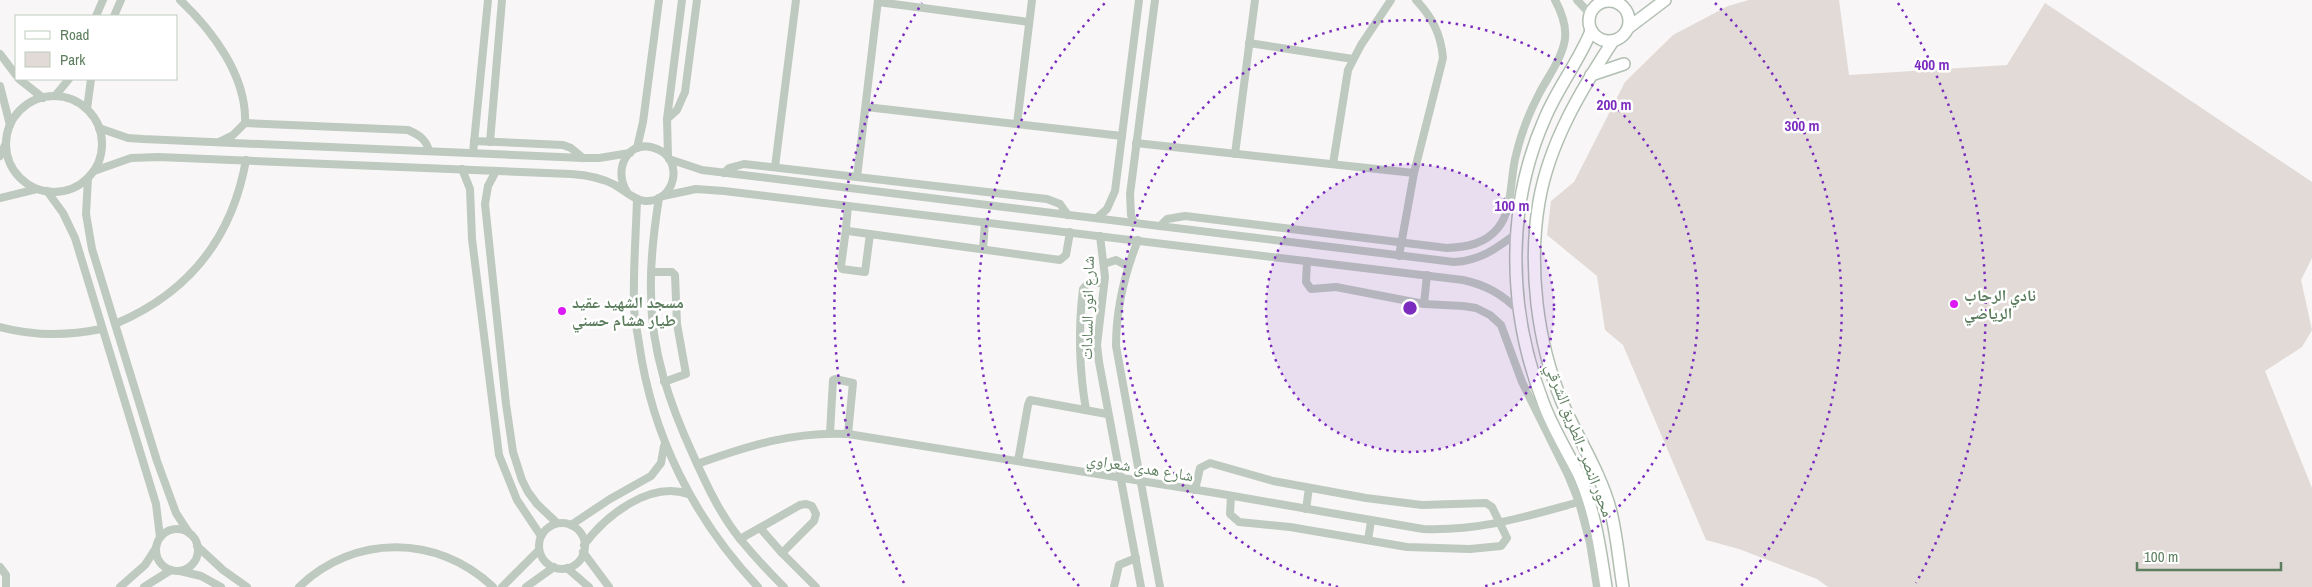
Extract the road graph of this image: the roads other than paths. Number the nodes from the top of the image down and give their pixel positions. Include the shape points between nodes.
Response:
1 (103, 0) edge
2 (121, 0) edge
3 (180, 0) edge
4 (488, 0) edge
5 (502, 0) edge
6 (659, 0) edge
7 (682, 0) edge
8 (697, 0) edge
9 (796, 0) edge
10 (1032, 0) edge
11 (1139, 0) edge
12 (1154, 0) edge
13 (1255, 0) edge
14 (1392, 0) edge
15 (1416, 0) edge
16 (1555, 0) edge
17 (1577, 0) edge
18 (1665, 0) edge
19 (878, 1) edge
20 (1614, 1) edge
21 (1590, 14) junction
22 (96, 15) edge
23 (114, 15) edge
24 (1029, 22) junction
25 (1628, 28) junction
26 (1591, 31) junction
27 (1613, 42) junction
28 (1249, 43) junction
29 (0, 54) edge
30 (1353, 59) junction
31 (1624, 64) dead end
32 (15, 74) edge
33 (1591, 75) junction
34 (20, 80) edge
35 (68, 80) edge
36 (91, 80) edge
37 (0, 86) edge
38 (55, 96) junction
39 (43, 98) junction
40 (866, 107) junction
41 (87, 109) junction
42 (667, 119) junction
43 (245, 123) junction
44 (1017, 124) junction
45 (10, 125) junction
46 (99, 128) junction
47 (1122, 136) junction
48 (6, 141) junction
49 (474, 141) junction
50 (217, 142) junction
51 (490, 142) junction
52 (1136, 143) junction
53 (637, 148) junction
54 (429, 151) junction
55 (473, 153) junction
56 (630, 153) junction
57 (1234, 154) junction
58 (0, 156) edge
59 (668, 157) junction
60 (583, 158) junction
61 (246, 160) junction
62 (1333, 164) junction
63 (775, 167) junction
64 (462, 169) junction
65 (496, 170) junction
66 (724, 173) junction
67 (1414, 173) junction
68 (91, 175) junction
69 (857, 177) junction
70 (37, 189) junction
71 (46, 191) junction
72 (627, 192) junction
73 (661, 197) junction
74 (0, 198) edge
75 (637, 199) junction
76 (848, 206) junction
77 (1068, 215) junction
78 (1097, 218) junction
79 (985, 222) junction
80 (1134, 223) junction
81 (1160, 226) junction
82 (846, 230) junction
83 (1070, 232) junction
84 (1517, 233) junction
85 (870, 234) junction
86 (1100, 236) junction
87 (1138, 240) junction
88 (1402, 241) junction
89 (983, 249) junction
90 (1363, 252) junction
91 (1399, 256) junction
92 (1306, 261) junction
93 (1454, 262) junction
94 (1104, 264) junction
95 (1128, 266) junction
96 (1364, 268) junction
97 (652, 272) junction
98 (1427, 275) junction
99 (1452, 278) junction
100 (1104, 283) junction
101 (1424, 304) junction
102 (1519, 311) junction
103 (116, 324) junction
104 (0, 327) edge
105 (102, 329) junction
106 (664, 382) junction
107 (1539, 406) junction
108 (1086, 410) junction
109 (1107, 414) junction
110 (830, 433) junction
111 (848, 434) junction
112 (663, 439) junction
113 (1018, 461) junction
114 (697, 464) junction
115 (1122, 478) junction
116 (1140, 481) junction
117 (1309, 488) junction
118 (1195, 490) junction
119 (688, 494) junction
120 (1232, 496) junction
121 (1579, 502) junction
122 (1306, 509) junction
123 (1371, 521) junction
124 (557, 523) junction
125 (1501, 524) junction
126 (572, 525) junction
127 (760, 528) junction
128 (189, 533) junction
129 (541, 536) junction
130 (160, 538) junction
131 (740, 539) junction
132 (1368, 540) junction
133 (198, 546) junction
134 (156, 548) junction
135 (584, 548) junction
136 (539, 550) junction
137 (782, 554) junction
138 (1136, 558) junction
139 (0, 567) edge
140 (554, 567) junction
141 (567, 568) junction
142 (170, 570) junction
143 (180, 571) junction
144 (6, 587) edge
145 (120, 587) edge
146 (144, 587) edge
147 (221, 587) edge
148 (247, 587) edge
149 (299, 587) edge
150 (493, 587) edge
151 (502, 587) edge
152 (526, 587) edge
153 (589, 587) edge
154 (609, 587) edge
155 (758, 587) edge
156 (784, 587) edge
157 (816, 587) edge
158 (1114, 587) edge
159 (1141, 587) edge
160 (1160, 587) edge
161 (1597, 587) edge
162 (1606, 587) edge
163 (1623, 587) edge

1 - 22 street
2 - 23 street
3 - 43 street via 211,33 226,58 239,86 246,113
4 - 49 street
5 - 51 street
6 - 53 street
7 - 42 street
8 - 42 street via 685,92 677,110
9 - 63 street
10 - 24 street
11 - 47 street
12 - 52 street
13 - 28 street
14 - 30 street
15 - 67 street via 1436,26 1443,58
16 - 88 street via 1563,18 1565,42 1526,123 1514,163 1504,219 1490,236 1471,246 1447,248
17 - 21 street
18 - 25 street
19 - 24 street
19 - 40 street
20 - 21 street via 1598,4
20 - 25 street via 1626,10 1630,22
21 - 26 street
24 - 44 street
25 - 27 street via 1620,39
26 - 27 street via 1600,40
26 - 84 street, محور النصر - الطريق الشرقي via 1536,141 1524,186
27 - 33 street, محور النصر - الطريق الشرقي
28 - 30 street
28 - 57 street
29 - 32 street
30 - 62 street via 1346,82
31 - 33 street
33 - 163 street, محور النصر - الطريق الشرقي via 1567,120 1539,202 1536,283 1541,329 1552,375 1611,512
34 - 39 street
35 - 38 street
36 - 41 street
37 - 45 street
38 - 39 street
38 - 41 street via 67,98
39 - 45 street via 27,105
40 - 44 street
40 - 69 street
41 - 46 street
42 - 59 street
43 - 50 street via 233,135
43 - 54 street via 408,130 426,142
44 - 47 street
45 - 48 street
46 - 50 street via 128,138
46 - 68 street via 101,150
47 - 78 street via 1112,200 1107,210
48 - 58 street
48 - 70 street via 14,170
49 - 51 street
49 - 55 street
50 - 54 street
51 - 60 street via 563,145
52 - 57 street
52 - 80 street via 1130,205
53 - 56 street
53 - 59 street via 650,147
54 - 55 street
55 - 60 street
56 - 60 street
56 - 72 street via 620,167
57 - 62 street
59 - 66 street via 702,170
59 - 73 street via 674,173 673,182
61 - 64 street
61 - 68 street via 144,157 118,161
61 - 103 street via 231,214 204,261 167,296 136,316
62 - 67 street
63 - 66 street via 744,164 729,168
63 - 69 street
64 - 65 street
64 - 129 street via 470,189 472,239 499,455 510,488
65 - 72 street via 586,175
65 - 124 street via 484,204 513,452 528,492
66 - 77 street
67 - 88 street
68 - 71 street via 76,187
68 - 103 street via 86,205 88,232
69 - 77 street via 1047,200 1060,204
70 - 71 street
70 - 74 street
71 - 105 street via 63,213 75,238
72 - 75 street
73 - 75 street via 645,201
73 - 76 street via 685,190 708,189
73 - 97 street via 653,240
75 - 112 street via 634,306 642,362
76 - 79 street
76 - 82 street
77 - 78 street
78 - 80 street
79 - 83 street
79 - 89 street
80 - 81 street
81 - 88 street via 1167,219 1185,216
81 - 90 street
82 - 85 street
82 - 85 street via 842,269 865,272
83 - 86 street
83 - 89 street via 1066,255 1060,260
84 - 93 street via 1485,256
84 - 102 street, محور النصر - الطريق الشرقي via 1515,278
85 - 89 street
86 - 87 street
86 - 94 street, شارع انور السادات
87 - 92 street
87 - 95 street, شارع انور السادات
88 - 91 street
90 - 91 street
90 - 96 street
91 - 93 street
92 - 96 street
92 - 101 street via 1306,282 1311,289 1344,288
93 - 99 street via 1456,267
94 - 95 street via 1116,260
94 - 100 street, شارع انور السادات
95 - 116 street, شارع انور السادات via 1118,303 1116,346
96 - 98 street
97 - 106 street via 652,316
97 - 106 street via 672,272 675,275 677,324 686,374
98 - 99 street
98 - 101 street
99 - 102 street via 1479,283 1494,290
100 - 108 street via 1088,283 1083,289 1078,337
100 - 109 street, شارع انور السادات via 1097,345
101 - 107 street via 1476,308 1490,315 1501,326 1522,382
102 - 107 street, محور النصر - الطريق الشرقي
103 - 128 street via 157,461 176,513
104 - 105 street via 49,334
105 - 130 street via 156,504
106 - 114 street via 676,419
107 - 121 street
107 - 162 street, محور النصر - الطريق الشرقي via 1585,492 1596,525
108 - 109 street
108 - 113 street via 1030,400
109 - 115 street, شارع انور السادات
110 - 111 street, شارع هدى شعراوي
110 - 111 street via 835,379 853,383
110 - 114 street, شارع هدى شعراوي via 774,439
111 - 113 street, شارع هدى شعراوي
112 - 119 street
112 - 126 street via 663,458 655,473 610,498
113 - 115 street, شارع هدى شعراوي
114 - 131 street via 710,494
115 - 116 street, شارع هدى شعراوي
115 - 138 street, شارع انور السادات
116 - 118 street, شارع هدى شعراوي
116 - 160 street, شارع انور السادات
117 - 118 street via 1210,463 1200,468
117 - 122 street
117 - 125 street via 1422,505 1482,502 1492,507
118 - 120 street, شارع هدى شعراوي
119 - 135 street via 666,490 640,499 609,518
119 - 155 street via 718,540
120 - 122 street, شارع هدى شعراوي
120 - 132 street via 1230,514 1239,522
121 - 125 street, شارع هدى شعراوي
121 - 161 street
122 - 123 street, شارع هدى شعراوي
123 - 125 street, شارع هدى شعراوي via 1449,530
123 - 132 street
124 - 126 street
124 - 129 street
125 - 132 street via 1506,542 1485,548 1426,548
126 - 135 street via 579,531
127 - 131 street
127 - 137 street
127 - 137 street via 803,504 814,508 814,520
128 - 130 street via 171,530
128 - 133 street
129 - 136 street
130 - 134 street
131 - 156 street
133 - 143 street via 192,565
133 - 148 street
134 - 142 street via 161,564
134 - 145 street via 145,565
135 - 141 street via 577,562
135 - 154 street
136 - 140 street via 545,561
136 - 151 street
137 - 157 street
138 - 158 street via 1120,565
138 - 159 street, شارع انور السادات
139 - 144 street via 6,575
140 - 141 street
140 - 152 street
141 - 153 street
142 - 143 street
142 - 146 street
143 - 147 street via 201,576
149 - 150 street via 320,570 348,555 395,546 427,550 452,558

